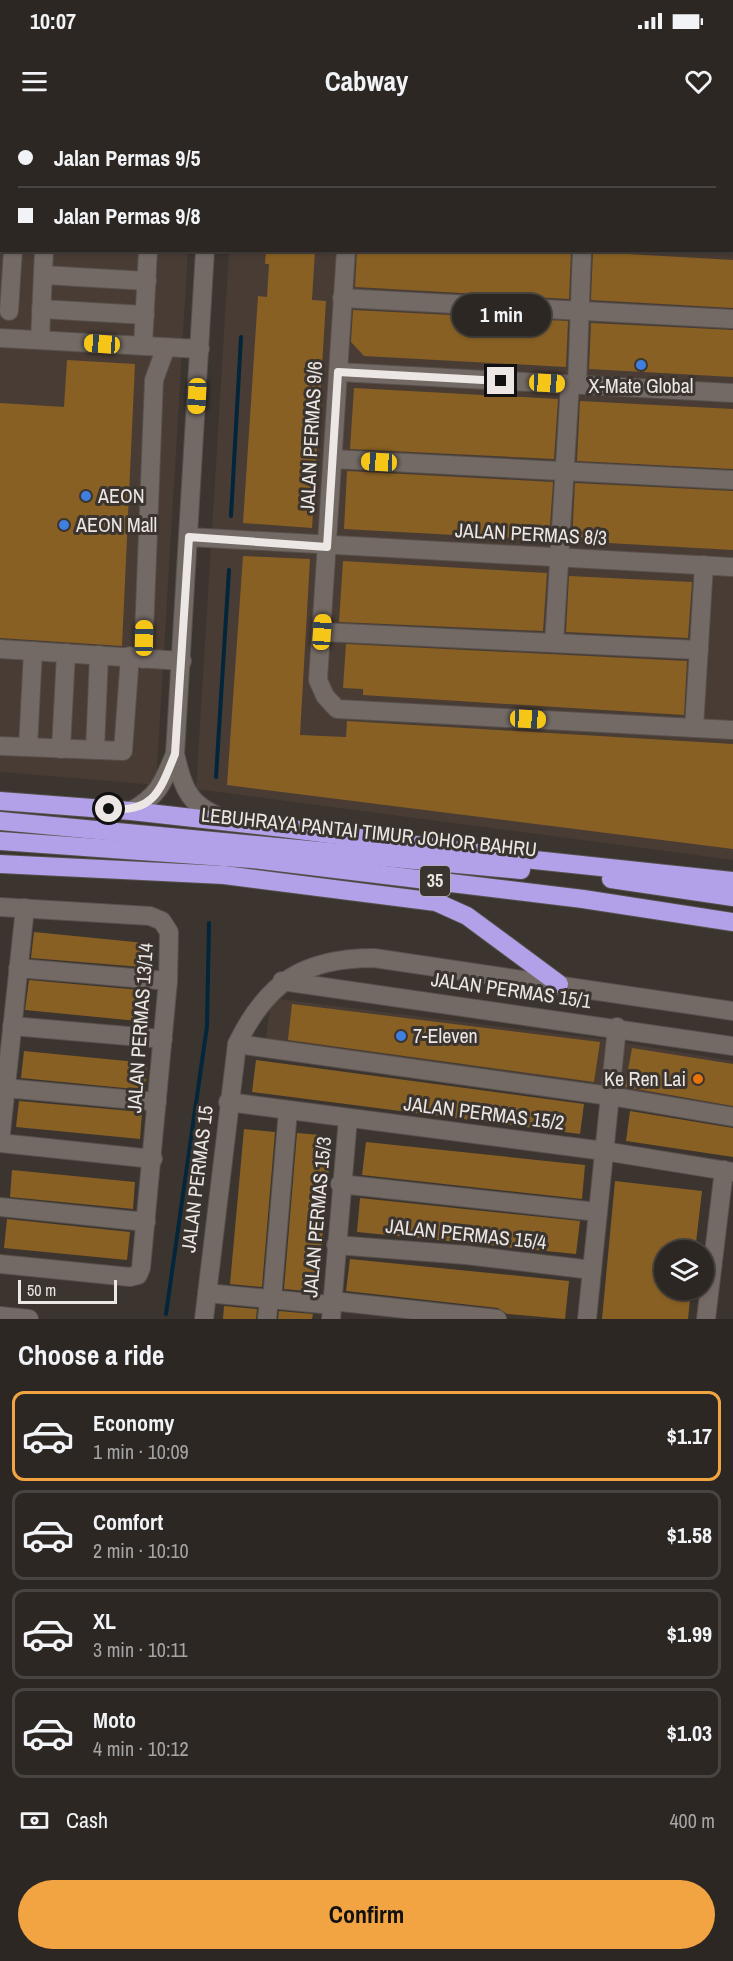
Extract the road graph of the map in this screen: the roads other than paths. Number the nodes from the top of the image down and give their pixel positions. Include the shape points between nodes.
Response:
1 (13, 252) edge
2 (44, 252) edge
3 (148, 252) edge
4 (205, 252) edge
5 (346, 252) edge
6 (582, 252) edge
7 (43, 275) junction
8 (147, 281) junction
9 (342, 298) junction
10 (4, 311) edge
11 (41, 311) junction
12 (580, 311) junction
13 (145, 315) junction
14 (733, 319) edge
15 (0, 338) edge
16 (40, 340) junction
17 (154, 346) junction
18 (200, 349) junction
19 (338, 372) junction
20 (574, 385) junction
21 (733, 393) edge
22 (333, 459) junction
23 (565, 471) junction
24 (733, 480) edge
25 (189, 537) junction
26 (327, 547) junction
27 (559, 558) junction
28 (704, 565) junction
29 (733, 567) edge
30 (322, 632) junction
31 (554, 643) junction
32 (0, 649) edge
33 (699, 650) junction
34 (33, 651) junction
35 (66, 653) junction
36 (99, 655) junction
37 (136, 658) junction
38 (182, 661) junction
39 (694, 728) junction
40 (733, 730) edge
41 (0, 746) edge
42 (28, 747) junction
43 (61, 749) junction
44 (95, 750) junction
45 (175, 754) junction
46 (0, 801) edge
47 (131, 811) junction
48 (0, 821) edge
49 (231, 822) junction
50 (0, 841) edge
51 (135, 849) junction
52 (0, 853) edge
53 (0, 864) edge
54 (733, 884) edge
55 (733, 897) edge
56 (0, 907) edge
57 (25, 908) junction
58 (733, 922) edge
59 (18, 968) junction
60 (168, 981) junction
61 (282, 981) junction
62 (559, 984) junction
63 (733, 1011) edge
64 (12, 1026) junction
65 (617, 1027) junction
66 (163, 1039) junction
67 (237, 1044) junction
68 (733, 1046) edge
69 (5, 1088) junction
70 (610, 1096) junction
71 (158, 1102) junction
72 (228, 1102) junction
73 (288, 1110) junction
74 (733, 1117) edge
75 (348, 1118) junction
76 (0, 1142) edge
77 (604, 1151) junction
78 (153, 1159) junction
79 (729, 1171) edge
80 (340, 1184) junction
81 (0, 1207) edge
82 (598, 1212) junction
83 (146, 1222) junction
84 (336, 1245) junction
85 (0, 1264) edge
86 (592, 1270) junction
87 (207, 1293) junction
88 (270, 1299) junction
89 (332, 1308) edge
90 (0, 1316) edge
91 (29, 1319) edge
92 (204, 1319) edge
93 (267, 1319) edge
94 (497, 1319) edge
95 (587, 1319) edge
96 (706, 1319) edge

1 - 10 street
2 - 7 street
3 - 8 street
4 - 18 street
5 - 9 street, JALAN PERMAS 9/6
6 - 12 street
7 - 8 street
7 - 11 street
8 - 13 street
9 - 12 street
9 - 19 street, JALAN PERMAS 9/6
10 - 11 street
11 - 13 street
11 - 16 street
12 - 14 street
12 - 20 street
13 - 17 street
15 - 16 street
16 - 17 street
17 - 18 street
17 - 37 street
18 - 25 street
19 - 20 street
19 - 22 street, JALAN PERMAS 9/6
20 - 21 street
20 - 23 street
22 - 23 street
22 - 26 street, JALAN PERMAS 9/6
23 - 24 street
23 - 27 street
25 - 26 street, JALAN PERMAS 8/3
25 - 38 street
26 - 27 street, JALAN PERMAS 8/3
26 - 30 street, JALAN PERMAS 9/6
27 - 28 street, JALAN PERMAS 8/3
27 - 31 street
28 - 29 street, JALAN PERMAS 8/3
28 - 33 street
30 - 31 street
30 - 39 street, JALAN PERMAS 9/6 via 318,680 337,709
31 - 33 street
32 - 34 street
33 - 39 street
34 - 35 street
34 - 42 street
35 - 36 street
35 - 43 street
36 - 37 street
36 - 44 street
37 - 38 street
37 - 44 street via 123,751
38 - 45 street
39 - 40 street
41 - 42 street
42 - 43 street
43 - 44 street
45 - 47 street via 151,800
45 - 49 street via 191,800 208,813
46 - 47 highway
47 - 49 highway
48 - 55 highway, LEBUHRAYA PANTAI TIMUR JOHOR BAHRU / 35 via 591,877
49 - 54 highway
50 - 51 highway, LEBUHRAYA PANTAI TIMUR JOHOR BAHRU / 35
51 - 52 highway
51 - 58 highway, LEBUHRAYA PANTAI TIMUR JOHOR BAHRU / 35 via 252,859 583,899
53 - 62 highway via 224,875 436,902 467,916
56 - 57 street, JALAN PERMAS 13/14
57 - 59 street
57 - 60 street, JALAN PERMAS 13/14 via 150,916 162,921 169,932
59 - 60 street
59 - 64 street
60 - 66 street, JALAN PERMAS 13/14
61 - 62 street via 327,961 374,957
61 - 65 street, JALAN PERMAS 15/1
61 - 67 street, JALAN PERMAS 15 via 248,1020
62 - 63 street
64 - 66 street
64 - 69 street
65 - 68 street, JALAN PERMAS 15/1
65 - 70 street
66 - 71 street, JALAN PERMAS 13/14
67 - 70 street
67 - 72 street, JALAN PERMAS 15
69 - 71 street
69 - 76 street
70 - 74 street
70 - 77 street
71 - 78 street, JALAN PERMAS 13/14
72 - 73 street, JALAN PERMAS 15/2
72 - 87 street, JALAN PERMAS 15
73 - 75 street, JALAN PERMAS 15/2
73 - 88 street
75 - 77 street, JALAN PERMAS 15/2
75 - 80 street, JALAN PERMAS 15/3
76 - 78 street
77 - 79 street, JALAN PERMAS 15/2
77 - 82 street
78 - 83 street, JALAN PERMAS 13/14
79 - 96 street
80 - 82 street
80 - 84 street, JALAN PERMAS 15/3
81 - 83 street
82 - 86 street
83 - 85 street, JALAN PERMAS 13/14 via 138,1275
84 - 86 street, JALAN PERMAS 15/4
84 - 89 street, JALAN PERMAS 15/3
86 - 95 street
87 - 88 street
87 - 92 street, JALAN PERMAS 15
88 - 89 street
88 - 93 street
89 - 94 street
90 - 91 street

